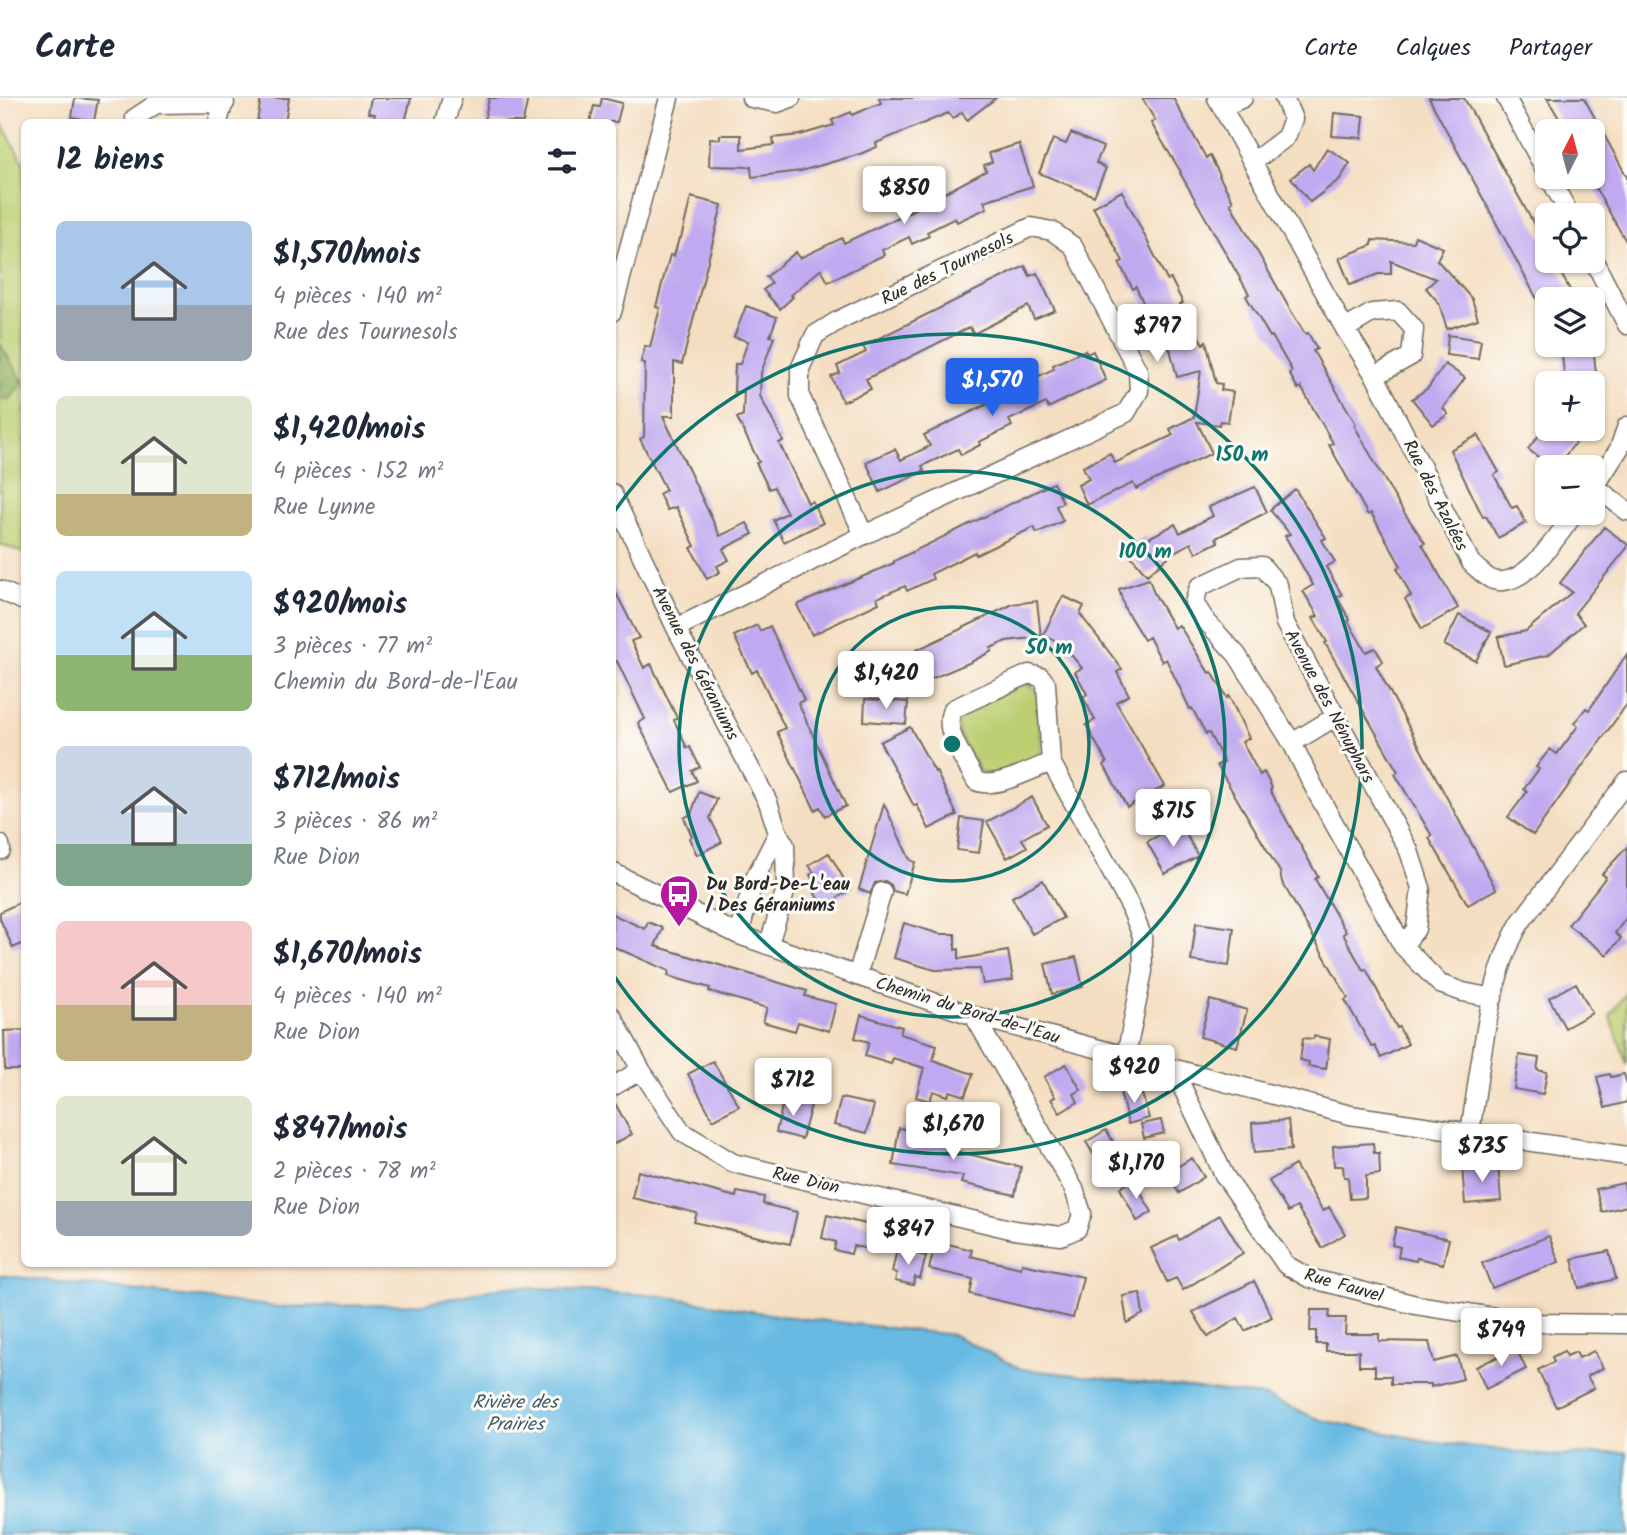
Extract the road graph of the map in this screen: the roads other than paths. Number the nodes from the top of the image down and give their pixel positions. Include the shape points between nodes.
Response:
1 (452, 98) edge
2 (669, 98) edge
3 (751, 98) edge
4 (791, 98) edge
5 (1243, 98) edge
6 (1284, 98) edge
7 (1506, 98) edge
8 (225, 101) edge
9 (1219, 103) edge
10 (135, 119) edge
11 (219, 119) edge
12 (446, 119) edge
13 (1535, 151) edge
14 (1253, 162) junction
15 (1600, 273) edge
16 (616, 297) edge
17 (1627, 325) edge
18 (1345, 329) junction
19 (1375, 376) junction
20 (1627, 426) edge
21 (1605, 472) edge
22 (1605, 496) edge
23 (616, 501) edge
24 (1627, 511) edge
25 (1565, 525) edge
26 (864, 534) junction
27 (0, 590) edge
28 (21, 599) edge
29 (676, 628) junction
30 (1335, 717) junction
31 (1292, 743) junction
32 (1052, 762) junction
33 (1627, 781) edge
34 (778, 833) junction
35 (0, 844) edge
36 (1, 850) edge
37 (616, 874) edge
38 (882, 892) dead end
39 (739, 935) junction
40 (767, 945) junction
41 (1403, 946) junction
42 (858, 976) junction
43 (1493, 998) junction
44 (974, 1016) junction
45 (616, 1023) edge
46 (1126, 1056) junction
47 (641, 1070) junction
48 (1174, 1070) junction
49 (616, 1085) edge
50 (1470, 1131) junction
51 (1627, 1156) edge
52 (1627, 1324) edge

1 - 12 street
2 - 16 street
3 - 4 street via 778,103
5 - 9 street, Rue des Azalées
6 - 14 street via 1293,120 1286,137
7 - 13 street
8 - 10 street via 156,104
8 - 11 street
9 - 14 street, Rue des Azalées
14 - 18 street, Rue des Azalées
15 - 17 street
18 - 19 street, Rue des Azalées
18 - 19 street via 1372,313 1398,311 1415,329 1411,356
19 - 25 street, Rue des Azalées via 1471,563 1493,580 1513,580 1531,568
20 - 21 street
22 - 24 street
23 - 29 street, Avenue des Géraniums
26 - 26 street, Rue des Tournesols via 1126,413 1139,391 1138,370 1073,246 1052,231 1031,227 815,335 800,369 800,396
26 - 29 street, Rue des Tournesols
27 - 28 street
29 - 34 street, Avenue des Géraniums via 768,802
30 - 31 street
30 - 31 street, Avenue des Nénuphars via 1285,623 1278,585 1262,566 1241,567 1199,587 1194,603 1237,655
30 - 41 street, Avenue des Nénuphars via 1409,851 1421,888 1416,929
31 - 41 street, Avenue des Nénuphars
32 - 32 street via 1046,684 1041,677 1029,674 953,709 948,716 948,727 976,781 994,783
32 - 46 street via 1142,936 1143,971
33 - 43 street via 1520,923 1507,946
34 - 39 street via 753,882
34 - 40 street, Avenue des Géraniums via 785,845 786,889
35 - 36 street
37 - 39 street, Chemin du Bord-de-l'Eau
38 - 42 street
39 - 40 street, Chemin du Bord-de-l'Eau
40 - 42 street, Chemin du Bord-de-l'Eau
41 - 43 street, Avenue des Nénuphars via 1440,984
42 - 44 street, Chemin du Bord-de-l'Eau
43 - 50 street
44 - 46 street, Chemin du Bord-de-l'Eau
44 - 47 street, Rue Dion via 1074,1189 1082,1214 1077,1229 1061,1236 1014,1230 733,1163 682,1132
45 - 47 street, Rue Dion
46 - 48 street, Chemin du Bord-de-l'Eau
47 - 49 street
48 - 50 street, Chemin du Bord-de-l'Eau via 1350,1115
48 - 52 street, Rue Fauvel via 1224,1175 1286,1265 1309,1278 1416,1305 1532,1323
50 - 51 street, Chemin du Bord-de-l'Eau

